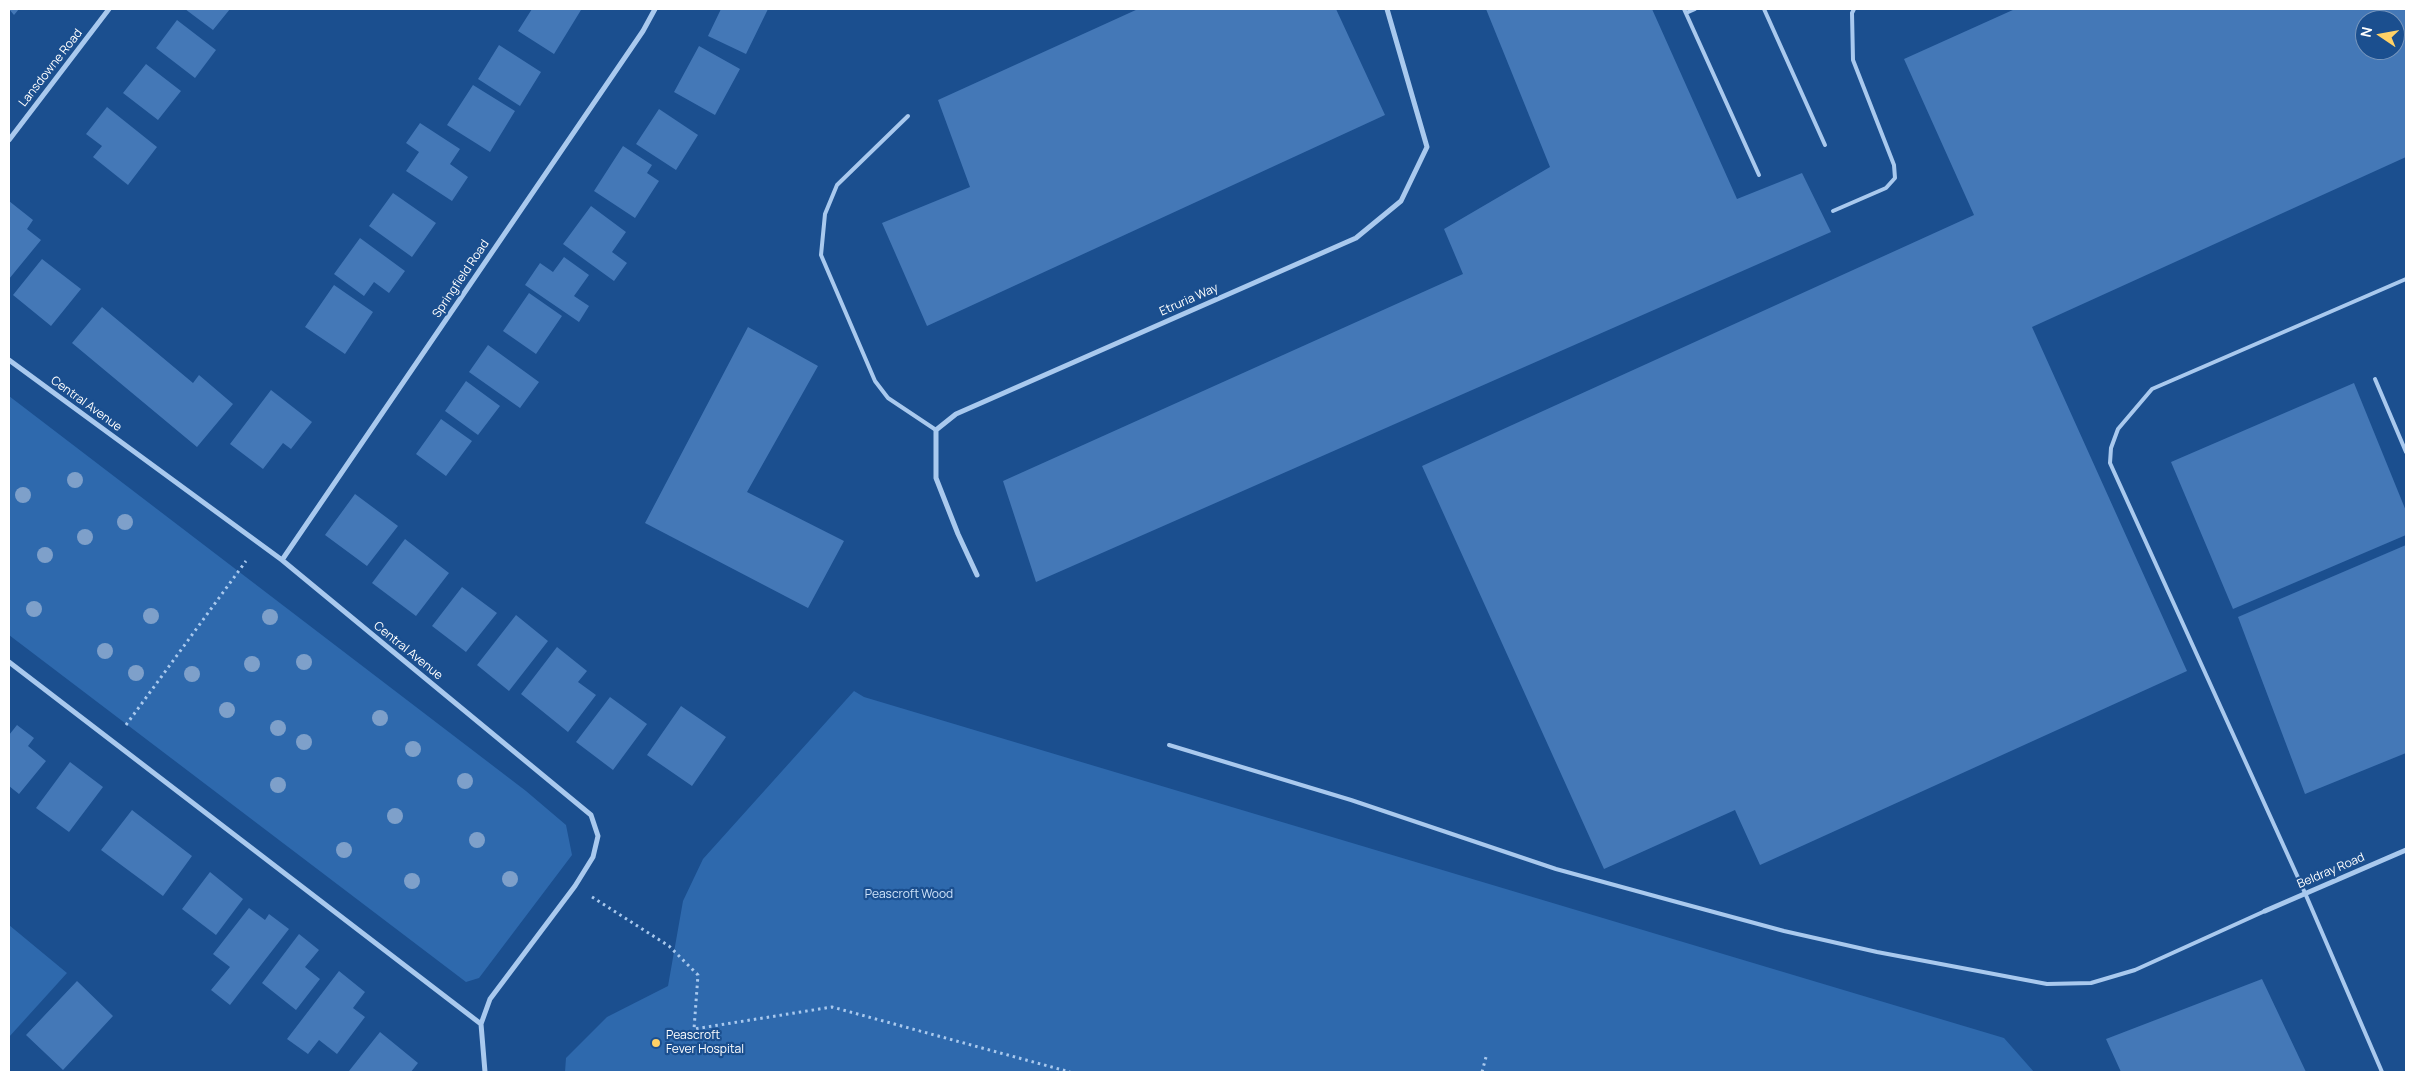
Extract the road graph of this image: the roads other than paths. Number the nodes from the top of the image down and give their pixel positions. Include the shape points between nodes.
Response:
1 (110, 9) edge
2 (655, 9) edge
3 (1387, 9) edge
4 (1695, 9) edge
5 (1764, 9) edge
6 (1854, 9) edge
7 (1685, 11) edge
8 (908, 116) dead end
9 (9, 140) edge
10 (1825, 144) dead end
11 (1759, 175) dead end
12 (1833, 211) dead end
13 (2406, 279) edge
14 (9, 360) edge
15 (2376, 379) dead end
16 (936, 430) junction
17 (2406, 452) edge
18 (282, 560) junction
19 (977, 575) dead end
20 (9, 662) edge
21 (1168, 745) dead end
22 (2406, 850) edge
23 (2305, 893) junction
24 (2265, 911) joint
25 (481, 1024) junction
26 (485, 1072) edge
27 (2382, 1072) edge

1 - 9 street, Lansdowne Road
2 - 18 street, Springfield Road
3 - 16 street, Etruria Way via 1426,147 1401,201 1356,238 956,414
4 - 7 lane
5 - 10 lane
6 - 12 lane via 1853,60 1894,165 1895,178 1886,188
7 - 11 lane
8 - 16 lane via 837,185 825,214 821,255 874,381 888,398
13 - 23 lane via 2152,389 2118,429 2111,448 2110,463
14 - 18 street, Central Avenue
15 - 17 lane
16 - 19 street via 936,478
18 - 25 street, Central Avenue via 592,815 598,836 593,857 490,999
20 - 25 street
21 - 24 lane via 1351,800 1556,869 1673,901 1877,952 2047,984 2091,983 2135,970
22 - 23 street, Beldray Road
23 - 24 street, Beldray Road
23 - 27 lane
25 - 26 street, Central Avenue

